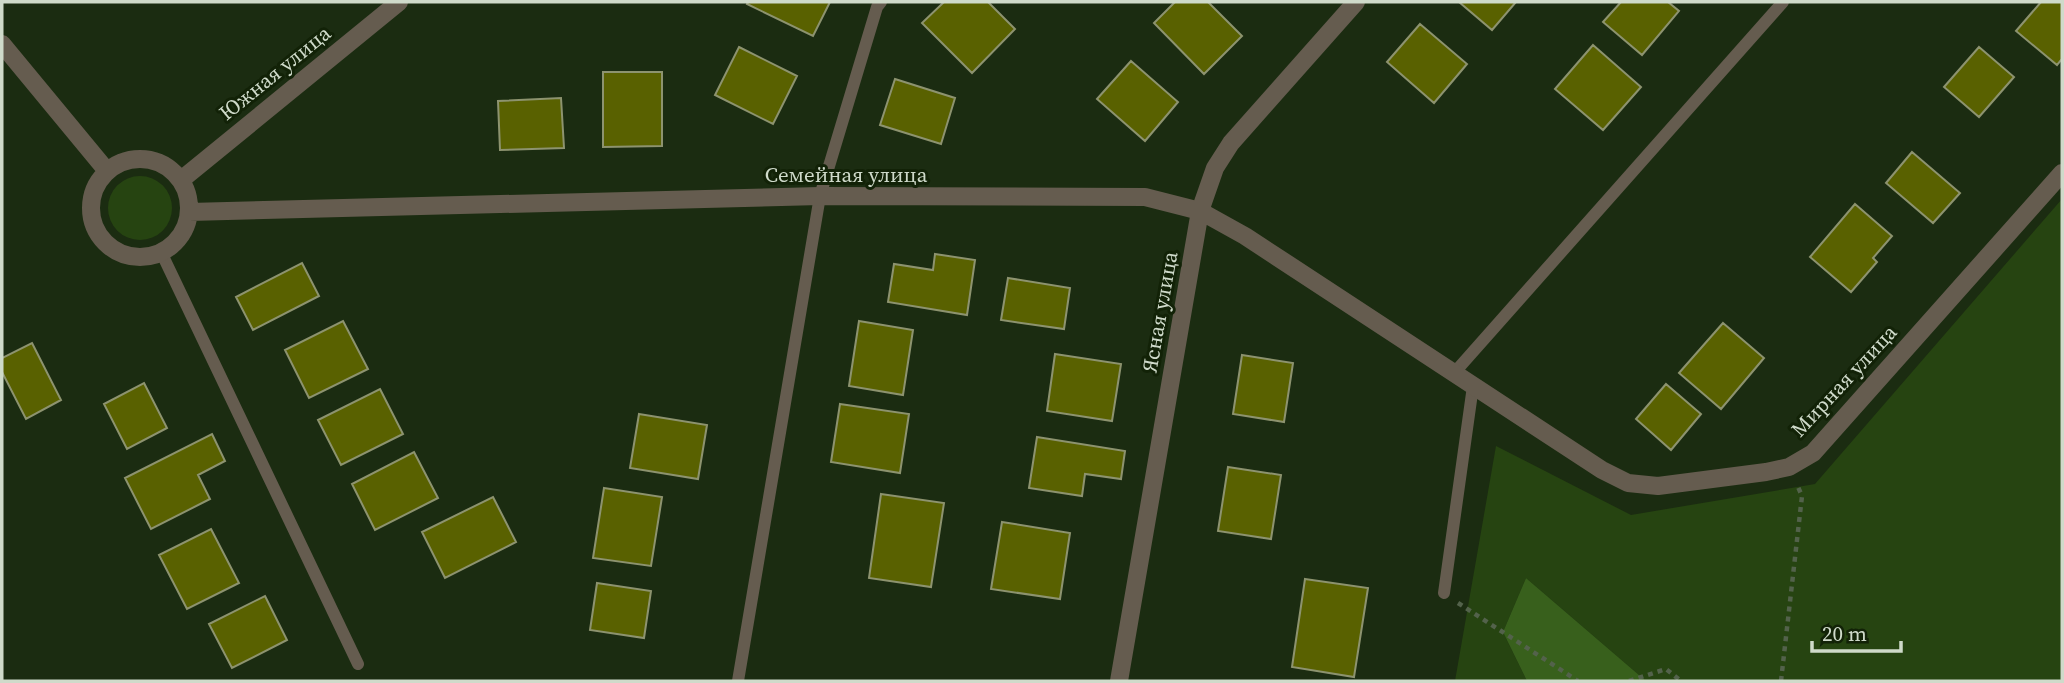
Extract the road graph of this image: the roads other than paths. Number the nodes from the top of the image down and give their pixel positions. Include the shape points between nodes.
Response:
1 (399, 2) edge
2 (881, 2) edge
3 (1356, 2) edge
4 (1783, 2) edge
5 (2, 44) edge
6 (107, 172) junction
7 (2062, 173) edge
8 (181, 180) junction
9 (820, 197) junction
10 (1200, 211) junction
11 (189, 212) junction
12 (161, 252) junction
13 (1455, 372) junction
14 (1473, 386) junction
15 (1444, 593) road end
16 (358, 664) dead end
17 (738, 681) edge
18 (1119, 681) edge

1 - 8 street, Южная улица
2 - 9 lane
3 - 10 street, Ясная улица via 1231,143 1215,167
4 - 13 lane
5 - 6 street
6 - 8 street via 137,159 169,168
6 - 12 street via 97,183 91,213 104,241 130,256
7 - 14 street, Мирная улица via 1813,453 1789,467 1658,486 1628,483
8 - 11 street
9 - 10 street, Семейная улица via 1145,197
9 - 11 street, Семейная улица
9 - 17 lane
10 - 13 street, Семейная улица
10 - 18 street, Ясная улица
11 - 12 street via 175,242
12 - 16 lane
13 - 14 street, Мирная улица
14 - 15 lane

